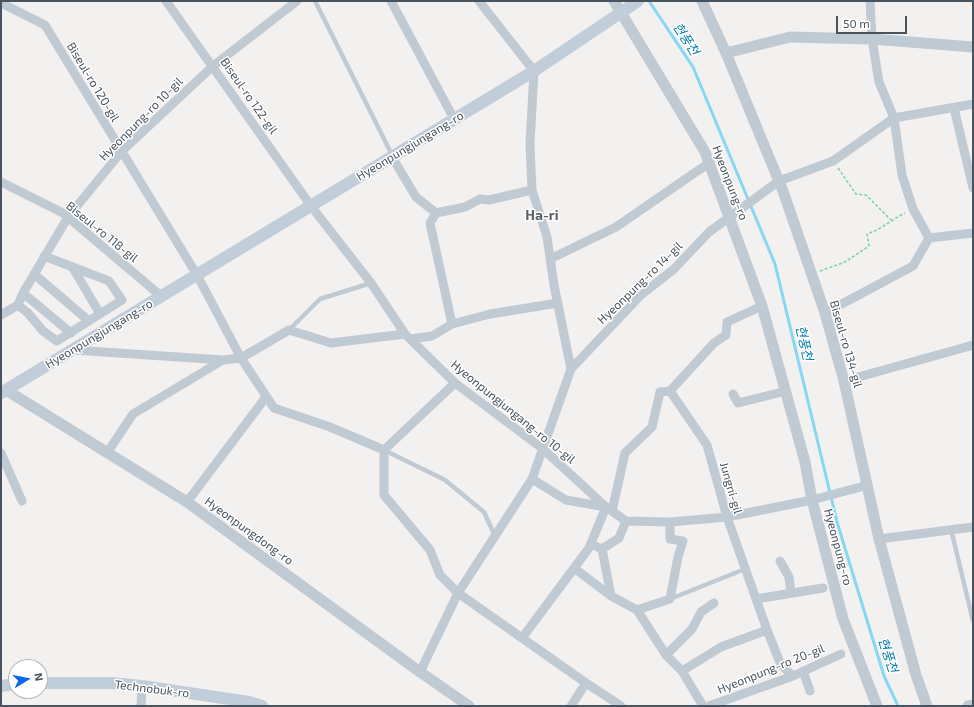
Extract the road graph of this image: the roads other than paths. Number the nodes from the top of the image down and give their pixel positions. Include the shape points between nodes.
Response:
1 (166, 1) edge
2 (297, 1) edge
3 (315, 1) edge
4 (391, 1) edge
5 (479, 1) edge
6 (614, 1) edge
7 (638, 1) edge
8 (702, 1) edge
9 (870, 1) edge
10 (1, 3) edge
11 (621, 12) junction
12 (872, 40) junction
13 (973, 47) edge
14 (726, 53) junction
15 (213, 66) junction
16 (534, 71) junction
17 (973, 104) edge
18 (954, 108) junction
19 (894, 118) junction
20 (454, 119) junction
21 (122, 151) junction
22 (392, 157) junction
23 (709, 163) junction
24 (779, 181) junction
25 (1, 182) edge
26 (973, 188) edge
27 (532, 190) junction
28 (311, 206) junction
29 (436, 213) junction
30 (68, 217) junction
31 (729, 217) junction
32 (973, 233) edge
33 (929, 238) junction
34 (44, 256) junction
35 (550, 259) junction
36 (73, 268) junction
37 (34, 274) junction
38 (197, 275) junction
39 (371, 283) junction
40 (23, 293) junction
41 (161, 296) junction
42 (558, 303) junction
43 (18, 305) junction
44 (762, 306) junction
45 (825, 313) junction
46 (100, 314) junction
47 (1, 315) edge
48 (89, 321) junction
49 (452, 324) junction
50 (289, 330) junction
51 (71, 332) junction
52 (408, 336) junction
53 (973, 344) edge
54 (73, 350) junction
55 (241, 358) junction
56 (224, 360) junction
57 (571, 369) junction
58 (844, 381) junction
59 (455, 383) junction
60 (3, 390) edge
61 (670, 391) junction
62 (786, 391) junction
63 (733, 394) dead end
64 (266, 397) junction
65 (384, 450) junction
66 (543, 450) junction
67 (107, 452) junction
68 (1, 453) edge
69 (532, 479) junction
70 (868, 485) junction
71 (812, 500) junction
72 (22, 501) dead end
73 (187, 502) junction
74 (609, 509) junction
75 (726, 517) junction
76 (626, 520) junction
77 (670, 522) junction
78 (973, 527) edge
79 (951, 529) junction
80 (495, 536) junction
81 (879, 539) junction
82 (591, 544) junction
83 (602, 549) junction
84 (780, 562) dead end
85 (574, 568) junction
86 (745, 569) junction
87 (823, 588) dead end
88 (458, 593) junction
89 (791, 593) junction
90 (611, 596) junction
91 (670, 599) junction
92 (756, 599) junction
93 (714, 603) dead end
94 (637, 610) junction
95 (973, 621) edge
96 (767, 630) junction
97 (522, 638) junction
98 (841, 654) dead end
99 (666, 655) junction
100 (682, 671) junction
101 (803, 671) junction
102 (420, 672) junction
103 (793, 676) junction
104 (48, 683) edge
105 (586, 683) junction
106 (142, 686) junction
107 (810, 691) dead end
108 (973, 704) edge
109 (141, 706) edge
110 (262, 706) edge
111 (468, 706) edge
112 (571, 706) edge
113 (621, 706) edge
114 (703, 706) edge
115 (709, 706) edge
116 (877, 706) edge
117 (927, 706) edge
118 (968, 706) edge

1 - 15 street, Biseul-ro 122-gil
2 - 15 street, Hyeonpung-ro 10-gil
3 - 22 lane
4 - 20 street
5 - 16 street
6 - 11 street, Hyeonpung-ro
7 - 11 main road, Hyeonpungjungang-ro
8 - 14 street, Biseul-ro 134-gil
9 - 12 street
10 - 21 street, Biseul-ro 120-gil via 45,25
11 - 16 main road, Hyeonpungjungang-ro
11 - 23 street, Hyeonpung-ro via 705,152
12 - 13 street
12 - 14 street via 790,37
12 - 19 street via 879,82
14 - 24 street, Biseul-ro 134-gil
15 - 21 street, Hyeonpung-ro 10-gil
15 - 28 street, Biseul-ro 122-gil
16 - 20 main road, Hyeonpungjungang-ro
16 - 27 street via 530,144
17 - 18 street
18 - 19 street
18 - 26 street
19 - 24 street, Hyeonpung-ro 14-gil via 834,161
19 - 33 street via 902,175 913,209
20 - 22 main road, Hyeonpungjungang-ro
21 - 30 street, Hyeonpung-ro 10-gil
21 - 38 street, Biseul-ro 120-gil
22 - 28 main road, Hyeonpungjungang-ro
22 - 29 street via 416,196
23 - 31 street, Hyeonpung-ro
23 - 35 street via 616,227
24 - 31 street, Hyeonpung-ro 14-gil
24 - 45 street, Biseul-ro 134-gil
25 - 30 street, Biseul-ro 118-gil
27 - 29 street via 489,200 480,199 465,207
27 - 35 street via 547,237
28 - 38 main road, Hyeonpungjungang-ro
28 - 39 street, Hyeonpungjungang-ro 10-gil
29 - 49 street via 430,223
30 - 34 street, Hyeonpung-ro 10-gil
30 - 41 street, Biseul-ro 118-gil
31 - 44 street, Hyeonpung-ro
31 - 57 street, Hyeonpung-ro 14-gil via 709,232 674,270 641,295
32 - 33 street
33 - 45 street via 913,266
34 - 36 street
34 - 37 street, Hyeonpung-ro 10-gil
35 - 42 street
36 - 46 street
36 - 46 street via 109,281 122,300
37 - 40 street, Hyeonpung-ro 10-gil
37 - 48 street
38 - 41 main road, Hyeonpungjungang-ro
38 - 55 street
39 - 50 lane via 320,299
39 - 52 street, Hyeonpungjungang-ro 10-gil
40 - 43 street, Hyeonpung-ro 10-gil
40 - 51 street
41 - 54 main road, Hyeonpungjungang-ro
42 - 49 street via 490,314
42 - 57 street
43 - 47 street
43 - 51 street via 43,332 57,341
44 - 61 street via 727,322 726,335 714,343
44 - 62 street, Hyeonpung-ro
45 - 58 street, Biseul-ro 134-gil
46 - 48 street
48 - 51 street
49 - 52 street via 432,336
50 - 52 street via 331,343
50 - 55 street
52 - 59 street, Hyeonpungjungang-ro 10-gil
53 - 58 street
54 - 56 street
54 - 60 main road, Hyeonpungjungang-ro
55 - 56 street
55 - 64 street
56 - 67 street via 134,414
57 - 66 street
58 - 70 street, Biseul-ro 134-gil
59 - 65 street
59 - 66 street, Hyeonpungjungang-ro 10-gil
60 - 67 street, Hyeonpungdong-ro
61 - 74 street via 660,392 652,427 625,453
61 - 75 street, Jungni-gil via 707,445
62 - 63 street via 738,403
62 - 71 street, Hyeonpung-ro via 806,462
64 - 65 street via 274,408 330,427
64 - 73 street
65 - 80 lane via 445,480 484,512
65 - 88 street via 384,495 430,550 440,575
66 - 69 street
66 - 74 street, Hyeonpungjungang-ro 10-gil
67 - 73 street, Hyeonpungdong-ro
68 - 72 street
69 - 74 street, Hyeonpungjungang-ro 10-gil via 566,500
69 - 80 street
70 - 71 street
70 - 81 street, Biseul-ro 134-gil
71 - 75 street
71 - 116 street, Hyeonpung-ro via 843,619
73 - 102 street, Hyeonpungdong-ro
74 - 76 street, Hyeonpungjungang-ro 10-gil
74 - 82 street
75 - 77 street
75 - 86 street, Jungni-gil
76 - 77 street
76 - 83 street via 620,538
77 - 91 street via 670,539 683,541
78 - 79 street
79 - 81 street
79 - 95 lane
80 - 88 street
81 - 117 street, Biseul-ro 134-gil via 916,675
82 - 83 street
82 - 85 street
83 - 90 street
84 - 89 street via 789,576
85 - 90 street
85 - 97 street
86 - 91 lane
86 - 92 street, Jungni-gil
87 - 89 street
88 - 97 street
88 - 102 street
89 - 92 street
90 - 94 street
91 - 94 street
92 - 96 street, Jungni-gil
93 - 99 street via 701,612 692,629
94 - 99 street
96 - 100 street via 721,647
96 - 103 street, Jungni-gil via 781,665
97 - 105 street
98 - 101 street, Hyeonpung-ro 20-gil
99 - 100 street
100 - 114 street
101 - 103 street, Hyeonpung-ro 20-gil
101 - 107 street
102 - 111 street, Hyeonpungdong-ro
103 - 115 street, Hyeonpung-ro 20-gil
104 - 106 main road, Technobuk-ro via 111,683
105 - 112 street
105 - 113 street
106 - 109 street
106 - 110 main road, Technobuk-ro
108 - 118 street

